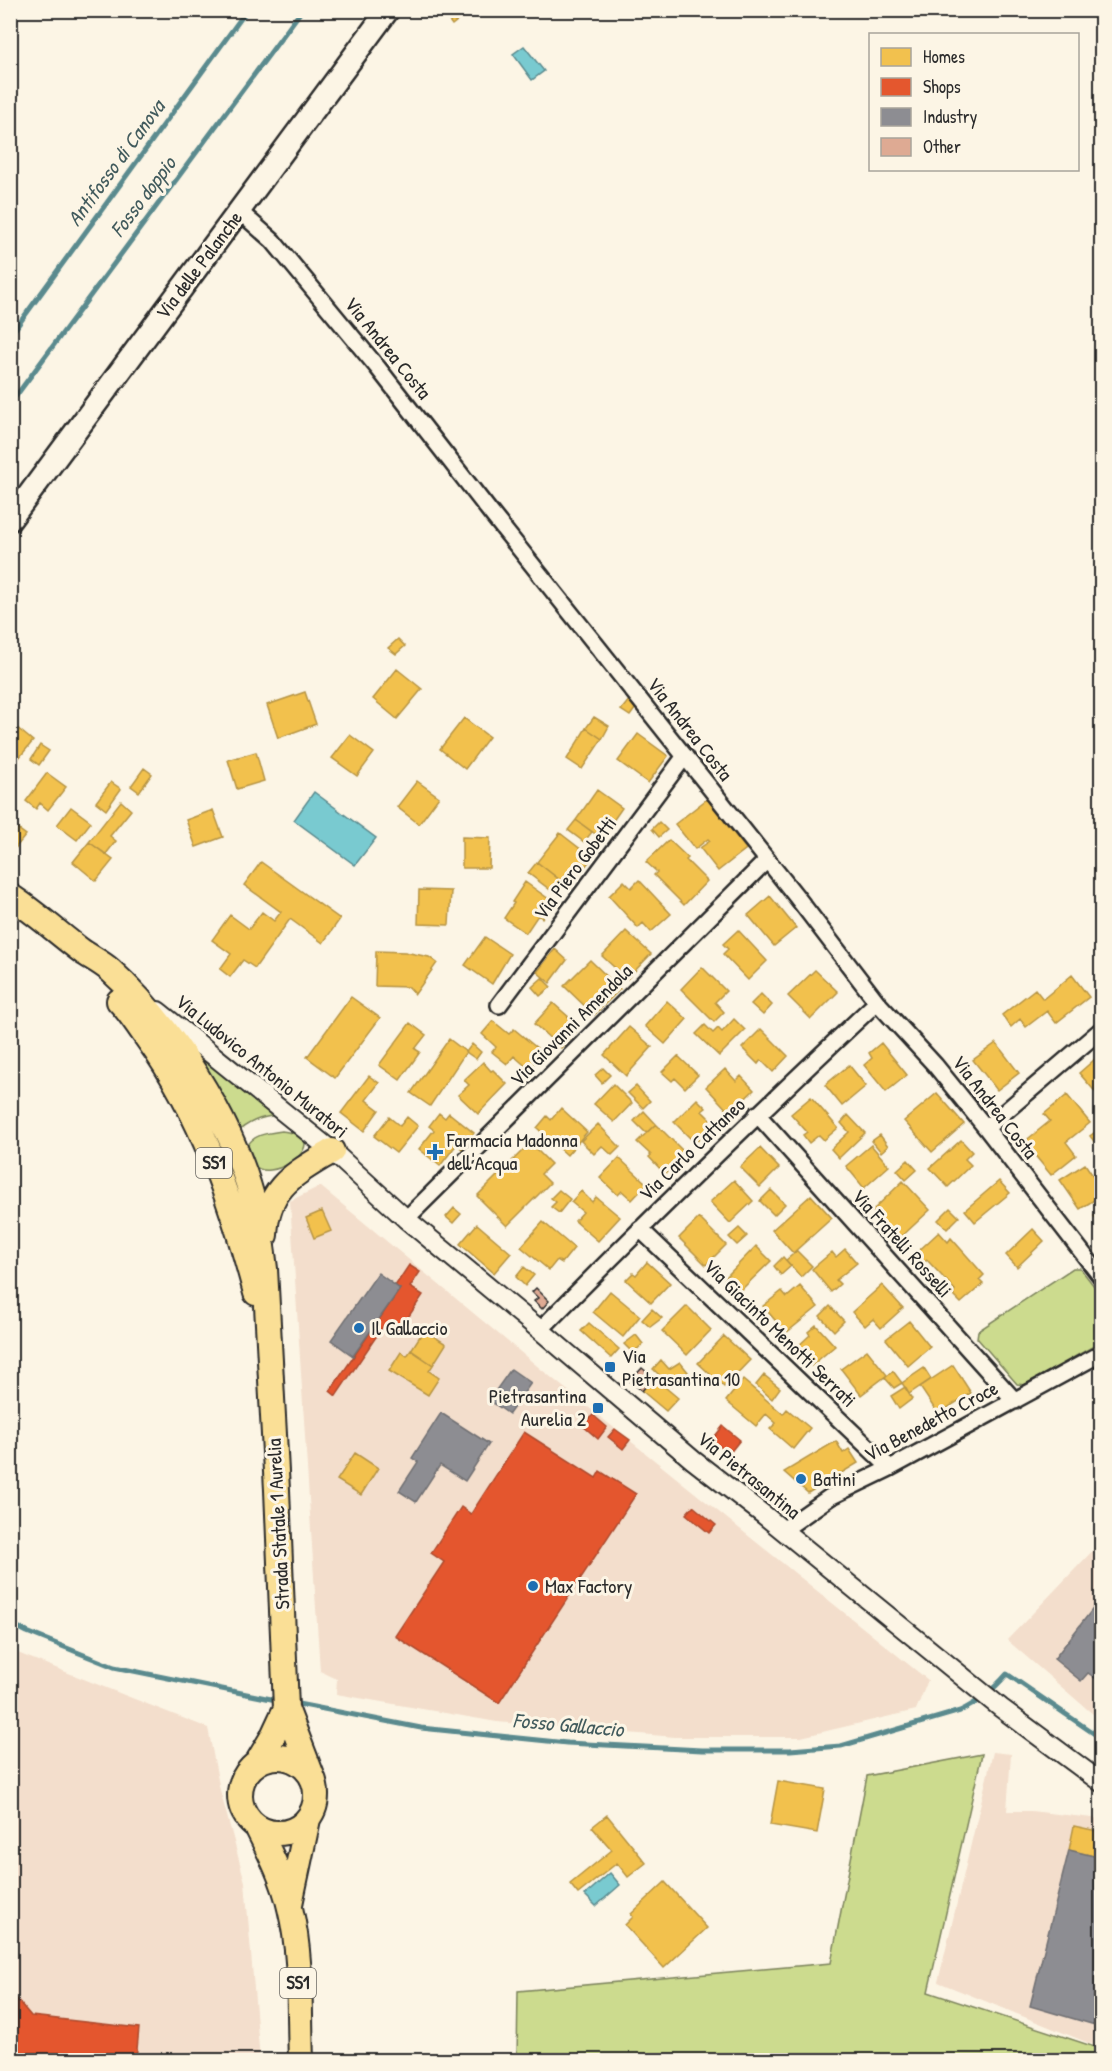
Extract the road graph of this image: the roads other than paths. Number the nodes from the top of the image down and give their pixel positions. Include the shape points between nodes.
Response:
1 (388, 10) edge
2 (239, 211) junction
3 (10, 520) edge
4 (685, 756) junction
5 (766, 860) junction
6 (10, 896) edge
7 (37, 916) junction
8 (116, 977) junction
9 (877, 1002) junction
10 (499, 1005) dead end
11 (1101, 1029) edge
12 (758, 1114) junction
13 (986, 1128) junction
14 (332, 1151) junction
15 (376, 1193) joint
16 (406, 1220) junction
17 (640, 1229) junction
18 (264, 1257) junction
19 (1101, 1278) edge
20 (540, 1330) junction
21 (268, 1339) junction
22 (1101, 1353) edge
23 (1015, 1401) junction
24 (890, 1468) junction
25 (783, 1530) junction
26 (286, 1708) junction
27 (257, 1763) junction
28 (314, 1781) junction
29 (1101, 1783) edge
30 (308, 1819) junction
31 (257, 1827) junction
32 (290, 1906) junction
33 (301, 2061) edge

1 - 2 main road, Via delle Palanche
2 - 3 main road, Via delle Palanche
2 - 4 street, Via Andrea Costa via 273,241 378,368
4 - 5 street, Via Andrea Costa
4 - 10 street, Via Piero Gobetti
5 - 9 street, Via Andrea Costa
5 - 16 street, Via Giovanni Amendola
6 - 7 main road, Strada Statale 1 Aurelia / SS1
7 - 8 main road, Strada Statale 1 Aurelia / SS1
7 - 21 main road, Strada Statale 1 Aurelia / SS1 via 123,1004 178,1085 209,1149 239,1230
8 - 14 street, Via Ludovico Antonio Muratori
8 - 18 main road, Strada Statale 1 Aurelia / SS1 via 171,1038 224,1125 252,1195
9 - 12 street, Via Carlo Cattaneo
9 - 13 street, Via Andrea Costa
11 - 13 street
12 - 17 street, Via Carlo Cattaneo
12 - 23 street, Via Fratelli Rosselli
13 - 19 street, Via Andrea Costa
14 - 15 street, Via Ludovico Antonio Muratori
14 - 18 main road via 295,1174 274,1195 266,1221
15 - 16 street, Via Pietrasantina
16 - 20 street, Via Pietrasantina
17 - 20 street, Via Carlo Cattaneo
17 - 24 street, Via Giacinto Menotti Serrati
18 - 21 main road, Strada Statale 1 Aurelia / SS1
20 - 25 street, Via Pietrasantina
21 - 26 main road, Strada Statale 1 Aurelia / SS1
22 - 23 street, Via Benedetto Croce
23 - 24 street, Via Benedetto Croce
24 - 25 street, Via Benedetto Croce via 830,1497
25 - 29 street, Via Pietrasantina via 1001,1708
26 - 27 main road, SS1
26 - 28 main road, SS1
27 - 28 main road via 269,1758 290,1758 302,1765
27 - 31 main road, SS1 via 244,1778 239,1797 245,1815
28 - 30 main road, SS1 via 316,1801
30 - 31 main road via 284,1833 270,1833
30 - 32 main road, SS1
31 - 32 main road, SS1 via 277,1867
32 - 33 main road, SS1 via 296,1944

